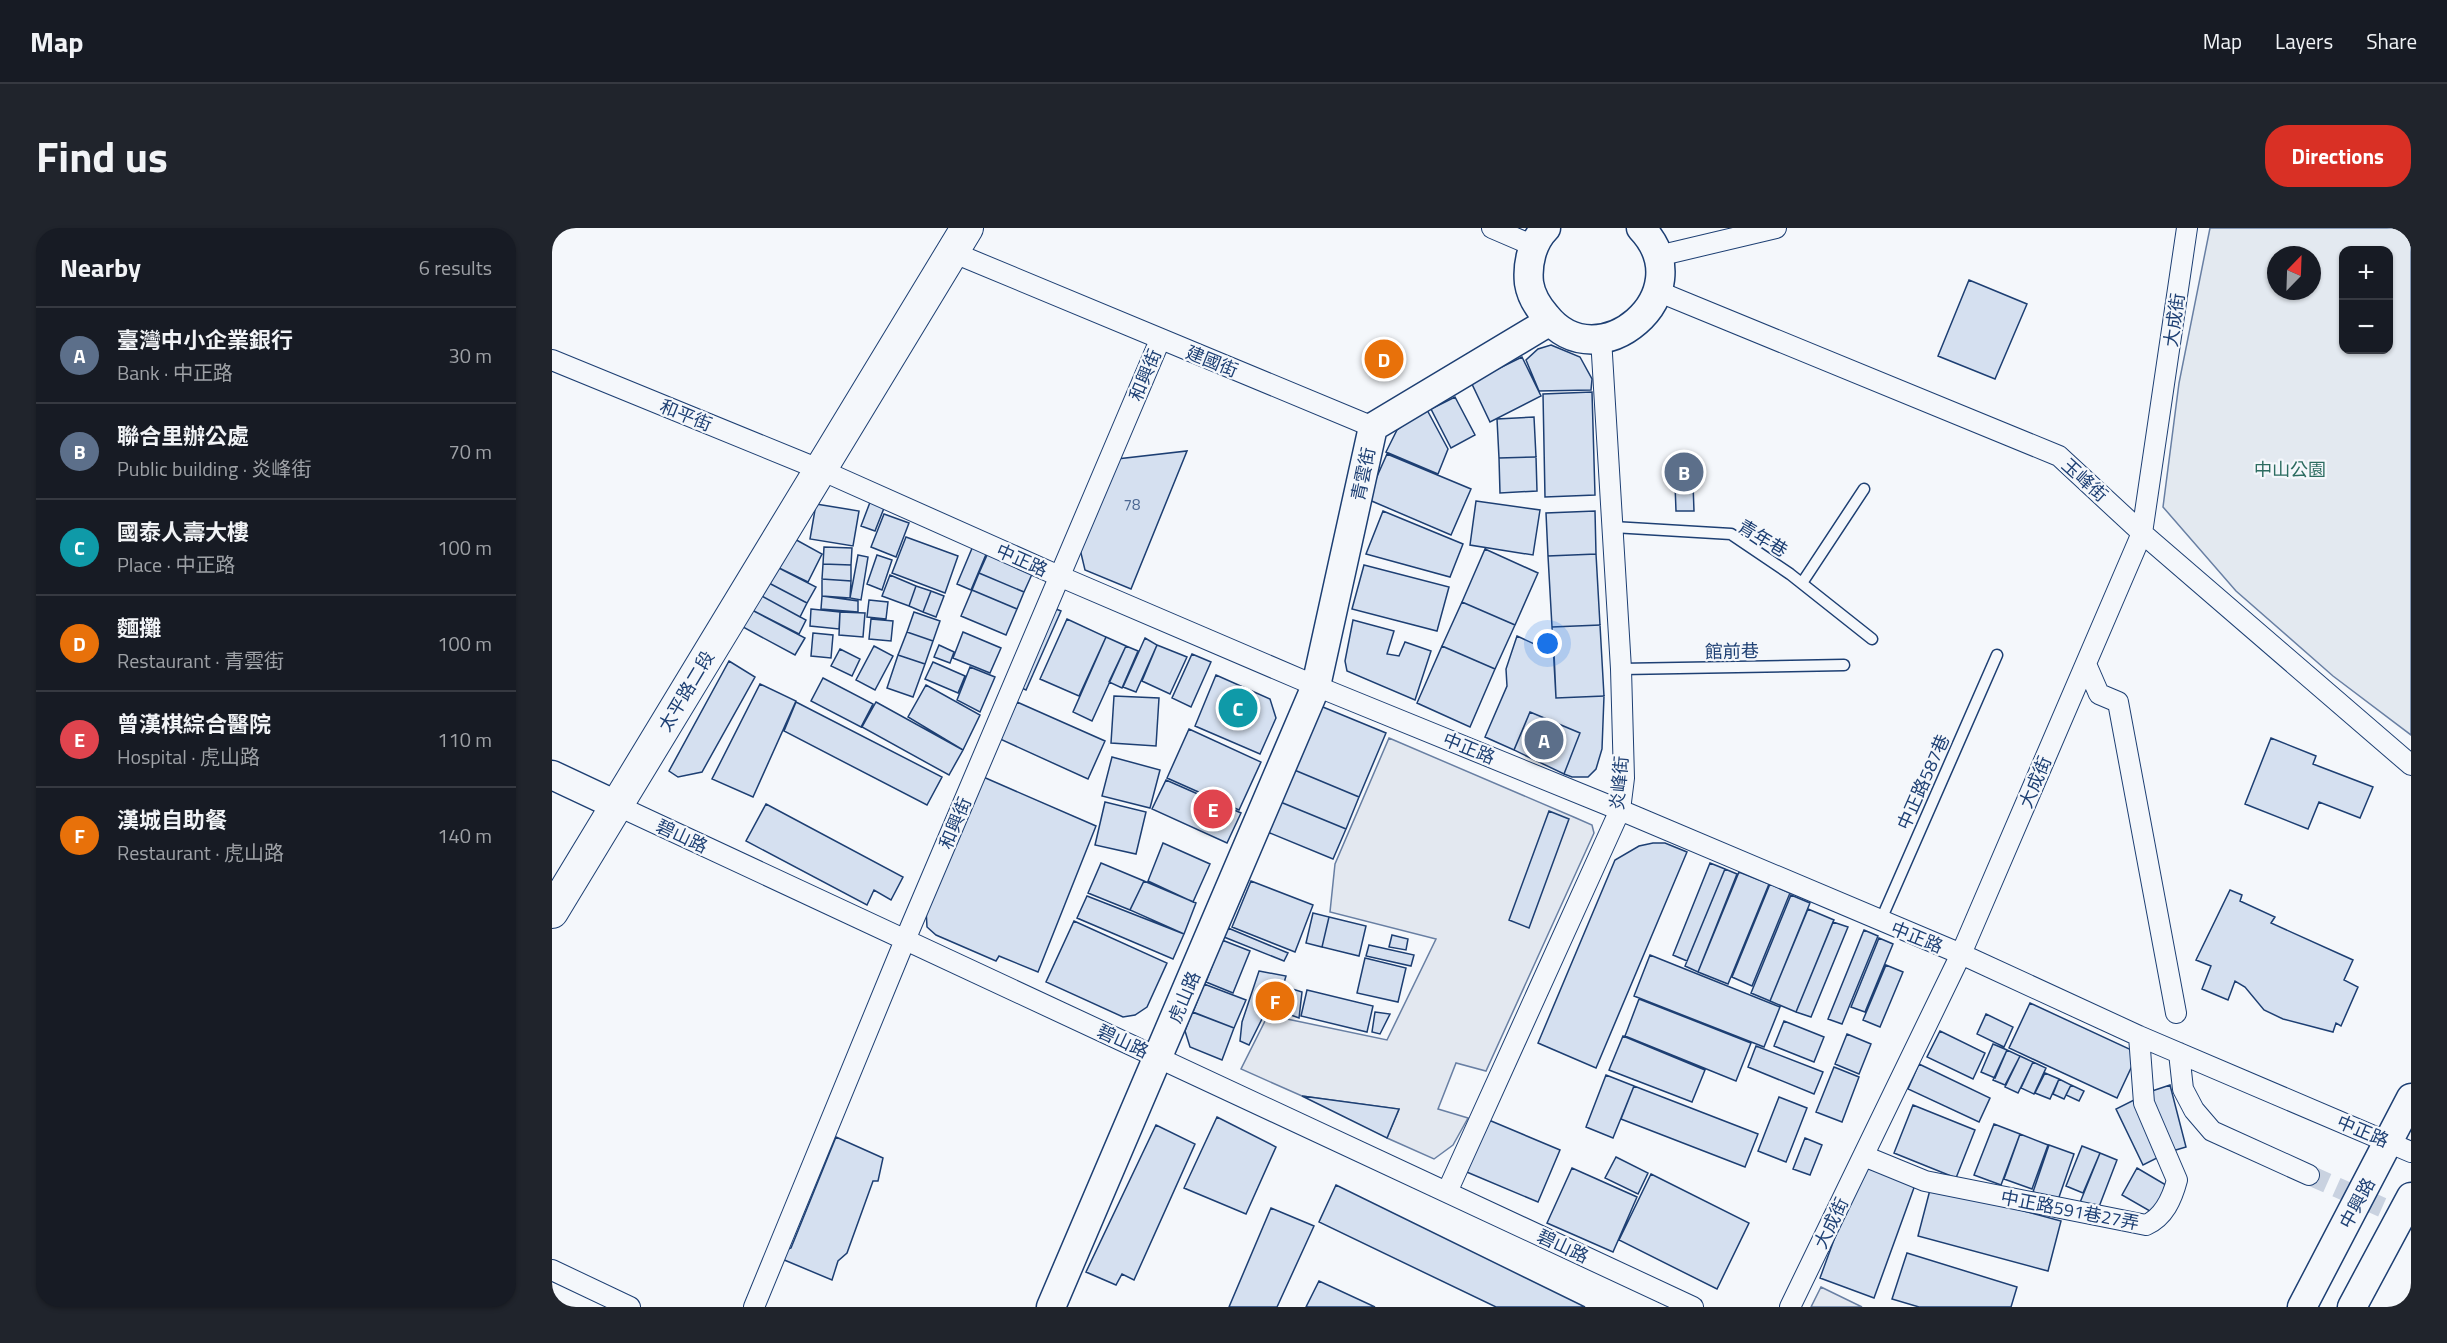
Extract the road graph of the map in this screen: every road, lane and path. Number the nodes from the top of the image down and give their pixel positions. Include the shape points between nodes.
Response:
1 (1492, 228) edge
2 (1641, 228) edge
3 (1776, 228) edge
4 (2187, 228) edge
5 (1540, 237) edge
6 (960, 240) edge
7 (1658, 256) junction
8 (1658, 291) junction
9 (1550, 321) junction
10 (1601, 338) junction
11 (1160, 340) junction
12 (552, 360) edge
13 (1373, 427) junction
14 (821, 470) junction
15 (1864, 489) dead end
16 (1612, 527) junction
17 (2142, 533) junction
18 (1059, 576) junction
19 (1802, 583) junction
20 (1872, 639) dead end
21 (1996, 655) dead end
22 (2086, 664) junction
23 (1844, 666) dead end
24 (1621, 669) junction
25 (1316, 686) junction
26 (2411, 765) edge
27 (552, 775) edge
28 (616, 805) junction
29 (1620, 810) junction
30 (552, 912) edge
31 (1880, 922) junction
32 (905, 940) junction
33 (1961, 954) junction
34 (2176, 1012) dead end
35 (2139, 1036) junction
36 (2179, 1053) junction
37 (1159, 1058) junction
38 (2411, 1098) edge
39 (2400, 1147) edge
40 (1864, 1156) junction
41 (2309, 1175) tunnel mouth
42 (1447, 1192) junction
43 (2411, 1197) edge
44 (552, 1270) edge
45 (618, 1304) edge
46 (754, 1307) edge
47 (1050, 1307) edge
48 (1693, 1307) edge
49 (1790, 1307) edge
50 (2302, 1307) edge
51 (2352, 1307) edge

1 - 5 street
2 - 7 street
3 - 7 street
4 - 17 street, 大成街
5 - 9 street via 1529,265 1530,286 1537,305
6 - 11 street, 建國街
6 - 14 main road
7 - 8 street
8 - 10 street via 1637,323
8 - 17 street, 玉峰街 via 2060,456
9 - 10 street via 1565,332
9 - 13 street, 青雲街
10 - 16 street, 炎峰街
11 - 13 street, 建國街
11 - 18 street, 和興街
12 - 14 street, 和平街
13 - 25 street, 青雲街
14 - 18 street, 中正路
14 - 28 main road, 太平路二段
15 - 19 lane
16 - 19 lane, 青年巷 via 1731,534
16 - 24 street, 炎峰街
17 - 22 street, 大成街
17 - 26 street, 玉峰街
18 - 25 street, 中正路
18 - 32 street, 和興街
19 - 20 lane, 青年巷
21 - 31 lane, 中正路587巷
22 - 33 street, 大成街
22 - 34 street via 2099,694 2118,702
23 - 24 lane, 館前巷
24 - 29 street, 炎峰街 via 1624,778
25 - 29 street, 中正路
25 - 37 street, 虎山路
27 - 28 street, 碧山路
28 - 30 main road, 太平路二段
28 - 32 street, 碧山路
29 - 31 street, 中正路
29 - 42 street, 炎峰街
31 - 33 street, 中正路
32 - 37 street, 碧山路
32 - 46 street, 和興街
33 - 35 street, 中正路
33 - 40 street, 大成街
35 - 36 street, 中正路
35 - 40 street, 中正路591巷27弄 via 2144,1103 2177,1180 2159,1220 2146,1225 1925,1181
36 - 39 street, 中正路
36 - 41 street via 2183,1089 2193,1110 2212,1131
37 - 42 street, 碧山路
37 - 47 street, 虎山路
38 - 39 street, 中興路
39 - 50 street, 中興路
40 - 49 street, 大成街
42 - 48 street, 碧山路
43 - 51 street
44 - 45 street

